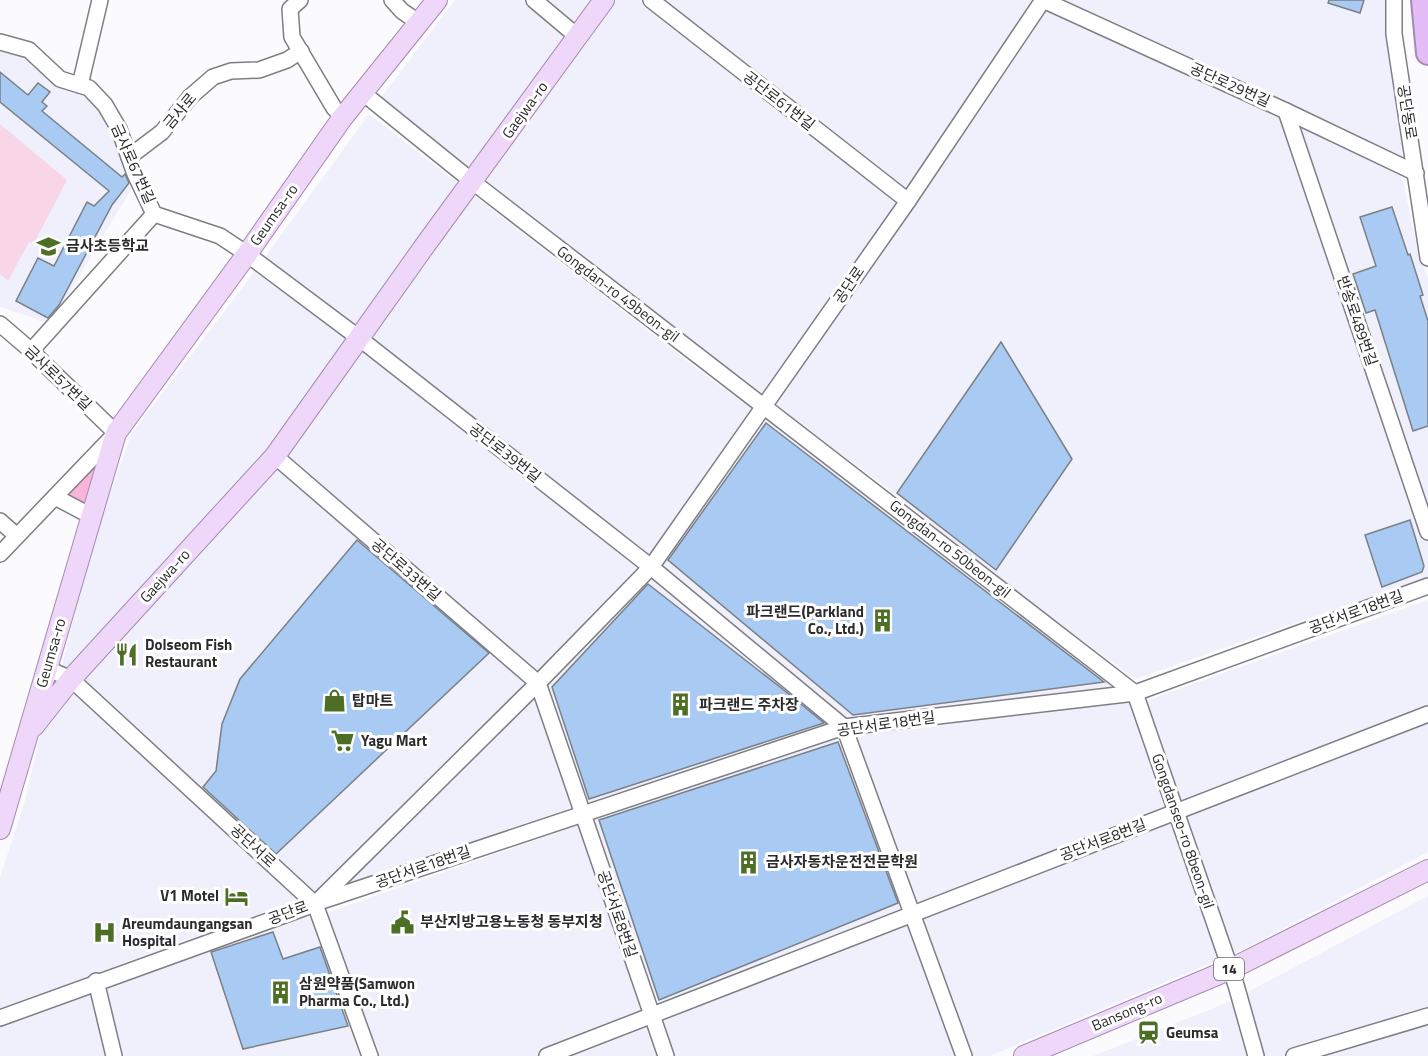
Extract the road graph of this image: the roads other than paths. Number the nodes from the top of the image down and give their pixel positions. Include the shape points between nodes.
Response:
1 (100, 0) edge
2 (300, 0) edge
3 (392, 0) edge
4 (437, 0) edge
5 (534, 0) edge
6 (604, 0) edge
7 (651, 0) edge
8 (1043, 0) edge
9 (1394, 0) edge
10 (1423, 0) edge
11 (418, 22) junction
12 (578, 37) junction
13 (0, 42) edge
14 (301, 51) junction
15 (1428, 53) edge
16 (80, 85) junction
17 (363, 93) junction
18 (1286, 111) junction
19 (343, 117) junction
20 (129, 157) junction
21 (1416, 173) junction
22 (473, 182) junction
23 (908, 201) junction
24 (154, 214) junction
25 (247, 254) junction
26 (1428, 258) edge
27 (0, 324) edge
28 (359, 338) junction
29 (31, 351) junction
30 (764, 405) junction
31 (116, 433) junction
32 (275, 456) junction
33 (55, 497) junction
34 (92, 516) junction
35 (0, 521) edge
36 (1428, 532) edge
37 (17, 536) junction
38 (0, 554) edge
39 (651, 567) junction
40 (1428, 586) edge
41 (46, 668) junction
42 (71, 680) junction
43 (538, 683) junction
44 (1135, 693) junction
45 (1428, 714) edge
46 (844, 727) junction
47 (27, 735) junction
48 (1176, 812) junction
49 (583, 813) junction
50 (0, 829) edge
51 (1428, 870) edge
52 (315, 904) junction
53 (912, 914) junction
54 (1231, 969) junction
55 (96, 981) junction
56 (652, 1015) junction
57 (1428, 1016) edge
58 (0, 1018) edge
59 (114, 1056) edge
60 (370, 1056) edge
61 (547, 1056) edge
62 (666, 1056) edge
63 (964, 1056) edge
64 (1024, 1056) edge
65 (1256, 1056) edge
66 (1294, 1056) edge

1 - 16 street
2 - 14 street via 290,9 292,37
3 - 11 street
4 - 11 main road, Geumsa-ro
5 - 12 street
6 - 12 main road, Gaejwa-ro
7 - 23 street, 공단로61번길
8 - 18 street, 공단로29번길
8 - 23 street, 공단로
9 - 21 street, 공단동로 via 1394,34
10 - 15 highway
11 - 17 main road, Geumsa-ro
12 - 22 main road, Gaejwa-ro
13 - 16 street, 금사로67번길 via 29,50 60,79
14 - 19 street
14 - 20 street, 금사로 via 259,70 231,71 213,77 189,97 162,132
16 - 20 street, 금사로67번길 via 89,88 105,105
17 - 19 main road, Geumsa-ro
17 - 22 street
18 - 21 street, 공단로29번길
18 - 36 street, 반송로489번길
19 - 25 main road, Geumsa-ro
20 - 24 street, 금사로67번길
21 - 26 street, 공단동로
22 - 28 main road, Gaejwa-ro
22 - 30 street, Gongdan-ro 49beon-gil
23 - 30 street, 공단로
24 - 25 street, 금사로67번길 via 220,236
24 - 29 street
25 - 28 street
25 - 31 main road, Geumsa-ro
27 - 29 street, 금사로57번길
28 - 32 main road, Gaejwa-ro
28 - 39 street, 공단로39번길
29 - 31 street, 금사로57번길
30 - 39 street, 공단로
30 - 44 street, Gongdan-ro 50beon-gil
31 - 33 street, Geumsa-ro
31 - 34 main road, Geumsa-ro
32 - 42 main road, Gaejwa-ro
32 - 43 street, 공단로33번길
33 - 34 street
33 - 37 street, Geumsa-ro
34 - 41 main road, Geumsa-ro
35 - 37 street
37 - 38 street, Geumsa-ro
39 - 43 street, 공단로
39 - 46 street
40 - 44 street, 공단서로18번길
41 - 42 street, 공단서로
41 - 47 main road, Geumsa-ro
42 - 47 main road, Gaejwa-ro
42 - 52 street, 공단서로
43 - 49 street
43 - 52 street, 공단로
44 - 46 street, 공단서로18번길
44 - 48 street, Gongdanseo-ro 8beon-gil
45 - 48 street, 공단서로8번길
46 - 49 street, 공단서로18번길
46 - 53 street
47 - 50 main road, Gaejwa-ro
48 - 53 street, 공단서로8번길
48 - 54 street, Gongdanseo-ro 8beon-gil
49 - 52 street, 공단서로18번길
49 - 56 street, 공단서로8번길
51 - 54 main road, Bansong-ro / 14
52 - 55 street, 공단로
52 - 60 street, 공단서로
53 - 56 street, 공단서로8번길
53 - 63 street
54 - 64 main road, Bansong-ro / 14
54 - 65 street
55 - 58 street, 공단로
55 - 59 street
56 - 61 street, 공단서로8번길
56 - 62 street, 공단서로8번길
57 - 66 street

